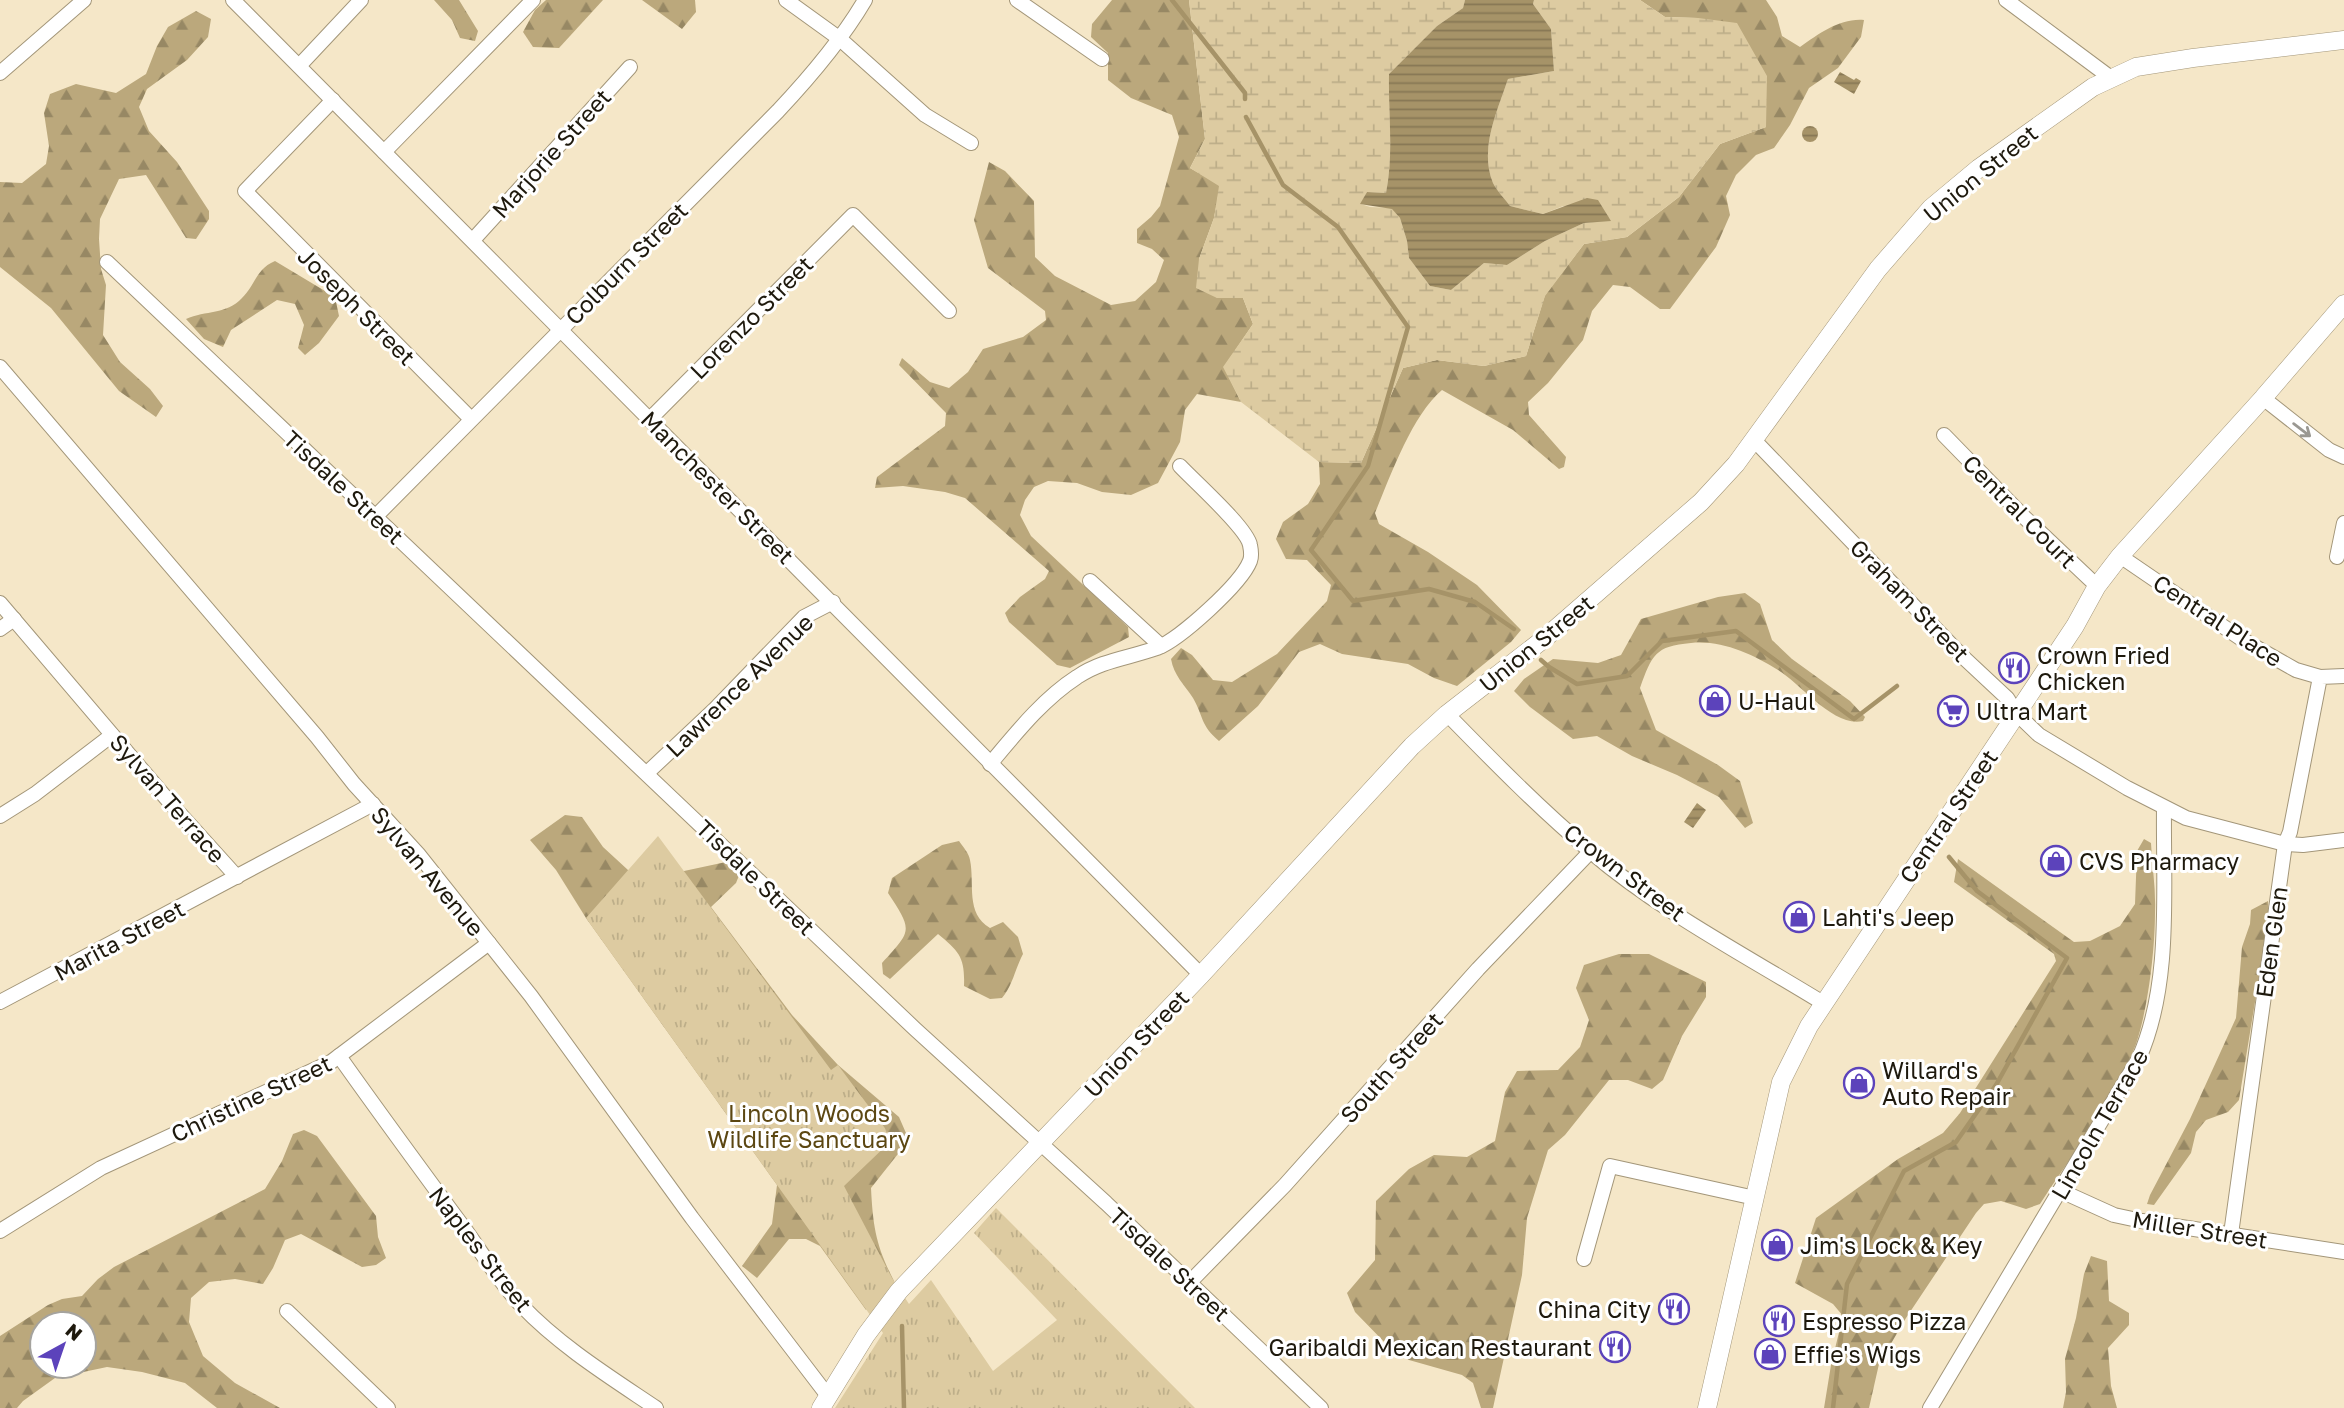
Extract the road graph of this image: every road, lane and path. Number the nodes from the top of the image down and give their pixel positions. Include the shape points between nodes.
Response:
1 (84, 0) edge
2 (233, 0) edge
3 (361, 0) edge
4 (533, 0) edge
5 (786, 0) edge
6 (864, 0) edge
7 (1017, 0) edge
8 (2006, 0) edge
9 (840, 39) junction
10 (2344, 40) edge
11 (1102, 59) dead end
12 (299, 66) junction
13 (630, 66) dead end
14 (0, 73) edge
15 (2111, 78) junction
16 (333, 100) junction
17 (971, 143) dead end
18 (384, 152) junction
19 (473, 240) junction
20 (107, 262) dead end
21 (2344, 304) edge
22 (949, 311) dead end
23 (560, 329) junction
24 (0, 367) edge
25 (2263, 398) junction
26 (471, 419) junction
27 (650, 419) junction
28 (1944, 435) dead end
29 (1754, 440) junction
30 (2344, 457) edge
31 (1180, 466) dead end
32 (376, 516) junction
33 (2344, 523) edge
34 (2120, 556) junction
35 (2337, 557) dead end
36 (1090, 581) dead end
37 (2097, 586) junction
38 (833, 602) junction
39 (0, 603) edge
40 (14, 619) junction
41 (0, 629) edge
42 (1161, 646) junction
43 (2344, 676) edge
44 (2320, 677) junction
45 (2017, 714) junction
46 (1447, 715) junction
47 (112, 735) junction
48 (990, 764) junction
49 (648, 773) junction
50 (373, 804) junction
51 (2164, 808) junction
52 (0, 816) edge
53 (2344, 841) edge
54 (2285, 844) junction
55 (1590, 852) junction
56 (237, 877) junction
57 (489, 943) junction
58 (1201, 975) junction
59 (0, 1002) edge
60 (1824, 1003) junction
61 (339, 1056) junction
62 (1041, 1143) junction
63 (2061, 1191) junction
64 (1755, 1198) junction
65 (0, 1231) edge
66 (2231, 1234) junction
67 (2344, 1252) edge
68 (1584, 1259) dead end
69 (1190, 1282) junction
70 (287, 1311) dead end
71 (824, 1402) edge
72 (388, 1408) edge
73 (656, 1408) edge
74 (1321, 1408) edge
75 (1707, 1408) edge
76 (1930, 1408) edge

1 - 14 street
2 - 12 street, Manchester Street
3 - 12 street
4 - 18 street
5 - 9 street
6 - 9 street, Colburn Street
7 - 11 street
8 - 15 street
9 - 17 street via 925,115
9 - 23 street, Colburn Street via 778,111
10 - 15 main road, Union Street via 2155,62
12 - 16 street, Manchester Street
13 - 19 street, Marjorie Street
15 - 29 main road, Union Street via 1979,168 1919,220
16 - 18 street, Manchester Street
16 - 26 street, Joseph Street via 245,191
18 - 19 street, Manchester Street
19 - 23 street, Manchester Street
20 - 32 street, Tisdale Street
21 - 25 main road, Central Street
22 - 27 street, Lorenzo Street via 853,215
23 - 26 street, Colburn Street
23 - 27 street, Manchester Street
24 - 50 street, Sylvan Avenue
25 -> 30 street
25 - 34 main road, Central Street
26 - 32 street, Colburn Street
27 - 38 street, Manchester Street
28 - 37 street, Central Court
29 - 45 street, Graham Street via 2007,698
29 - 46 main road, Union Street via 1685,518
31 - 42 street via 1241,529 1250,542 1251,558 1222,596 1181,635
32 - 49 street, Tisdale Street
33 - 35 street
34 - 37 main road, Central Street
34 - 44 street, Central Place via 2243,640 2296,670
36 - 42 street
37 - 45 main road, Central Street
38 - 48 street, Manchester Street
38 - 49 street, Lawrence Avenue via 804,617
39 - 40 street, Sylvan Terrace
40 - 41 street
40 - 47 street, Sylvan Terrace
42 - 48 street via 1103,662 1076,677 1029,719
43 - 44 street
44 - 54 street, Eden Glen
45 - 51 street, Graham Street via 2039,735
45 - 60 main road, Central Street
46 - 55 street, Crown Street
46 - 58 main road, Union Street via 1389,770
47 - 52 street
47 - 56 street, Sylvan Terrace
48 - 58 street, Manchester Street
49 - 62 street, Tisdale Street
50 - 56 street, Sylvan Terrace
50 - 57 street, Sylvan Avenue
51 - 54 street, Graham Street
51 - 63 street, Lincoln Terrace via 2160,976 2150,1033
53 - 54 street, Graham Street
54 - 66 street, Eden Glen
55 - 60 street, Crown Street via 1665,905
55 - 69 street, South Street
56 - 59 street, Marita Street
57 - 61 street, Christine Street
57 - 71 street, Sylvan Avenue
58 - 62 main road, Union Street
60 - 64 main road, Central Street via 1781,1082
61 - 65 street, Christine Street via 101,1168
61 - 73 street, Naples Street via 521,1305 593,1366
62 - 69 street, Tisdale Street
62 - 71 main road, Union Street via 899,1291
63 - 66 street, Miller Street via 2141,1222
63 - 76 street, Lincoln Terrace
64 - 68 street via 1609,1166
64 - 75 main road, Central Street
66 - 67 street, Miller Street
69 - 74 street, Tisdale Street
70 - 72 street

